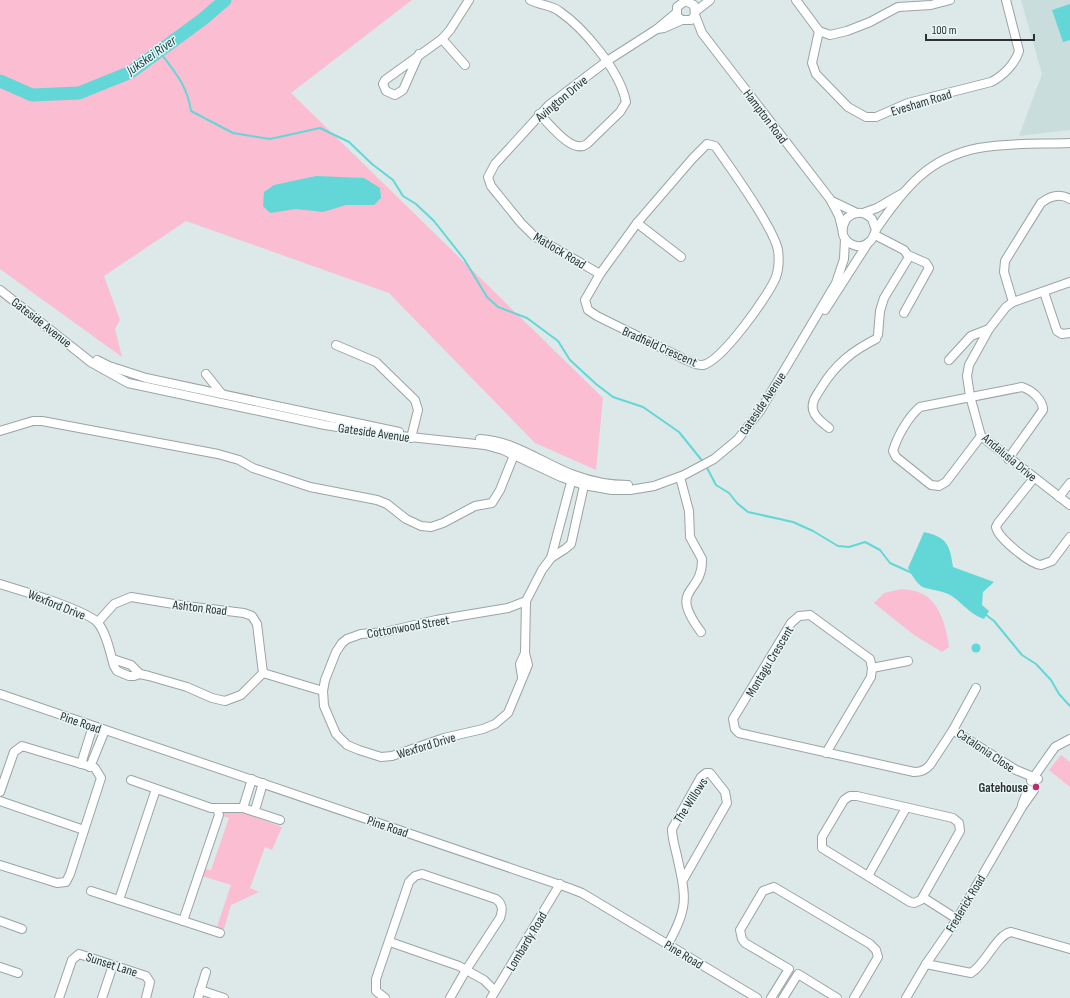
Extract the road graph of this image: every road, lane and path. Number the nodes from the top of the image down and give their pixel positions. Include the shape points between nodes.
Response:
1 (469, 0) edge
2 (530, 0) edge
3 (674, 0) edge
4 (710, 0) edge
5 (796, 0) edge
6 (950, 0) edge
7 (1006, 0) edge
8 (689, 1) edge
9 (676, 11) junction
10 (695, 13) junction
11 (683, 21) junction
12 (657, 29) junction
13 (818, 31) junction
14 (702, 33) junction
15 (442, 39) junction
16 (419, 54) junction
17 (607, 61) junction
18 (465, 65) dead end
19 (539, 114) junction
20 (1070, 143) edge
21 (491, 186) joint
22 (903, 192) junction
23 (830, 199) junction
24 (1070, 199) edge
25 (860, 213) junction
26 (637, 223) junction
27 (842, 229) junction
28 (875, 232) junction
29 (845, 239) junction
30 (868, 243) junction
31 (908, 255) junction
32 (681, 257) dead end
33 (600, 274) junction
34 (1070, 282) edge
35 (0, 290) edge
36 (1044, 292) junction
37 (1013, 302) junction
38 (904, 313) dead end
39 (989, 329) junction
40 (1070, 333) edge
41 (805, 337) junction
42 (336, 345) dead end
43 (84, 354) junction
44 (949, 360) dead end
45 (206, 374) dead end
46 (221, 393) junction
47 (970, 396) junction
48 (829, 428) dead end
49 (0, 431) edge
50 (411, 436) junction
51 (981, 436) junction
52 (514, 455) junction
53 (1008, 459) junction
54 (680, 477) junction
55 (572, 478) junction
56 (1034, 478) junction
57 (585, 482) junction
58 (1070, 483) edge
59 (1060, 497) junction
60 (1070, 505) edge
61 (562, 514) junction
62 (577, 517) junction
63 (1070, 537) edge
64 (551, 558) junction
65 (0, 584) edge
66 (526, 601) junction
67 (98, 622) junction
68 (701, 632) dead end
69 (908, 661) dead end
70 (872, 668) junction
71 (263, 673) junction
72 (976, 688) dead end
73 (323, 691) junction
74 (0, 694) edge
75 (93, 726) junction
76 (105, 730) junction
77 (953, 730) junction
78 (1070, 739) edge
79 (826, 753) junction
80 (81, 764) junction
81 (90, 767) junction
82 (252, 779) junction
83 (131, 780) dead end
84 (263, 783) junction
85 (1033, 787) junction
86 (156, 789) junction
87 (0, 792) edge
88 (0, 801) edge
89 (217, 808) junction
90 (243, 808) junction
91 (906, 808) junction
92 (255, 810) junction
93 (280, 820) dead end
94 (84, 830) junction
95 (0, 864) edge
96 (868, 876) junction
97 (682, 880) junction
98 (560, 884) junction
99 (91, 891) dead end
100 (924, 898) junction
101 (119, 900) junction
102 (956, 919) junction
103 (0, 921) edge
104 (183, 921) junction
105 (22, 929) dead end
106 (220, 933) dead end
107 (390, 942) junction
108 (668, 944) junction
109 (1070, 949) edge
110 (926, 964) junction
111 (113, 965) junction
112 (0, 967) edge
113 (789, 969) junction
114 (468, 971) junction
115 (206, 972) dead end
116 (18, 973) dead end
117 (798, 974) junction
118 (492, 992) edge
119 (199, 994) edge
120 (59, 998) edge
121 (102, 998) edge
122 (146, 998) edge
123 (224, 998) edge
124 (385, 998) edge
125 (450, 998) edge
126 (757, 998) edge
127 (771, 998) edge
128 (783, 998) edge
129 (837, 998) edge
130 (854, 998) edge
131 (906, 998) edge

1 - 15 street
2 - 17 street via 560,11 588,37
3 - 9 street, Hampton Road
4 - 10 street
5 - 13 street
6 - 13 street via 931,5 898,7 870,22 834,34
7 - 13 street, Evesham Road via 1019,51 1014,62 1002,76 991,82 908,103 870,118 848,107 816,74 812,62
8 - 9 street, Hampton Road via 679,4
8 - 10 street, Hampton Road
9 - 11 street, Hampton Road
9 - 12 street, Avington Drive
10 - 11 street via 691,20
10 - 14 street, Hampton Road
11 - 12 street, Avington Drive
11 - 14 street, Hampton Road
12 - 17 street, Avington Drive
14 - 23 street, Hampton Road
15 - 16 street
15 - 18 street
16 - 16 street via 386,80 383,84 386,91 395,95 403,90
17 - 19 street, Avington Drive
17 - 19 street via 625,98 625,104 587,144 576,148 571,145
19 - 21 street, Avington Drive via 491,169 487,180
20 - 22 street via 990,144 960,152 929,168
21 - 33 street, Matlock Road via 534,236
22 - 25 street via 877,208
22 - 28 street
23 - 25 street, Hampton Road
23 - 27 street, Hampton Road via 839,216
24 - 37 street via 1064,195 1054,196 1041,203 1005,261 1004,272
25 - 27 street via 847,218
25 - 28 street via 872,219
26 - 32 street
26 - 33 street, Bradfield Crescent
26 - 33 street, Bradfield Crescent via 699,150 707,144 713,145 771,233 778,249 776,276 743,327 710,362 700,365 588,310 585,304 586,296
27 - 29 street
28 - 30 street
28 - 31 street
29 - 30 street via 858,246
29 - 41 street, Gateside Avenue via 844,259 839,276
30 - 41 street, Gateside Avenue via 826,310
31 - 38 street via 926,263 929,268
31 - 48 street via 908,260 884,298 877,337 853,352 834,369 815,398 814,412
34 - 36 street, Andalusia Drive
35 - 43 street, Gateside Avenue
36 - 37 street, Andalusia Drive
36 - 40 street via 1057,331 1062,334
37 - 39 street, Andalusia Drive via 1002,311
39 - 44 street via 971,336
39 - 47 street, Andalusia Drive via 969,365 967,376
41 - 54 street, Gateside Avenue via 750,426 714,459
42 - 50 street via 376,362 415,400 418,410
43 - 46 street, Gateside Avenue via 136,375
43 - 50 street, Gateside Avenue via 92,363 142,388 325,425
45 - 46 street
46 - 50 street, Gateside Avenue
47 - 51 street, Andalusia Drive
47 - 51 street via 920,407 893,451 896,457 931,485 939,486 946,482
47 - 53 street via 1019,387 1032,393 1042,403 1041,413
49 - 52 street via 33,421 42,421 218,454 310,487 371,497 387,504 420,526 443,523 475,506 492,503
50 - 52 street, Gateside Avenue via 485,444
50 - 55 street, Gateside Avenue via 500,442 535,456
51 - 53 street, Andalusia Drive
52 - 55 street, Gateside Avenue
53 - 56 street, Andalusia Drive
54 - 57 street, Gateside Avenue via 667,481 622,485
54 - 68 street via 689,511 690,537 702,559 698,576 686,600 689,616
55 - 57 street, Gateside Avenue
55 - 61 street, Wexford Drive
56 - 59 street, Andalusia Drive
56 - 63 street via 998,523 996,527 999,535 1032,562 1041,565 1052,561
57 - 62 street, Wexford Drive
58 - 59 street
59 - 60 street, Andalusia Drive
61 - 62 street
61 - 64 street, Wexford Drive
62 - 64 street, Wexford Drive via 571,544 566,550
64 - 66 street, Wexford Drive
65 - 67 street, Wexford Drive via 48,600
66 - 73 street, Cottonwood Street via 508,608 354,636 339,646
66 - 73 street, Wexford Drive via 526,673 522,677 508,713 495,724 439,739 401,754 381,757 354,748 337,736 324,706
67 - 71 street, Wexford Drive via 115,669 122,674 140,674 166,680 225,701 241,694
67 - 71 street, Ashton Road via 114,604 131,598 244,613 252,616 257,624
69 - 70 street
70 - 79 street via 871,677
70 - 79 street, Montagu Crescent via 870,659 810,616 799,616 791,623 733,720 734,729 739,733
71 - 73 street
72 - 77 street, Catalonia Close
74 - 75 street, Pine Road
75 - 76 street, Pine Road
75 - 80 street
76 - 81 street
76 - 82 street, Pine Road
77 - 79 street, Montagu Crescent via 927,769 919,772
77 - 85 street, Catalonia Close via 1016,770
78 - 85 street, Frederick Road via 1055,747 1040,768
80 - 81 street
80 - 87 street via 31,748 19,747 14,752
81 - 94 street via 98,771 101,781
82 - 84 street, Pine Road
82 - 90 street
83 - 86 street
84 - 92 street
84 - 98 street, Pine Road
85 - 102 street, Frederick Road
86 - 89 street via 210,808
86 - 101 street
88 - 94 street
89 - 90 street
89 - 104 street via 219,815
90 - 92 street
91 - 96 street
91 - 96 street via 850,796 844,800 822,837 821,844 824,850
91 - 100 street via 953,818 961,827
92 - 93 street
94 - 95 street via 66,882 57,883
96 - 100 street via 910,902 918,902
97 - 97 street, The Willows via 672,829 701,777 710,773 724,792 727,803
97 - 108 street, The Willows via 682,914
98 - 108 street, Pine Road via 582,893
98 - 118 street, Lombardy Road
99 - 101 street
100 - 102 street
101 - 104 street
102 - 110 street, Frederick Road
103 - 105 street
104 - 106 street
107 - 114 street
107 - 114 street via 409,882 415,876 426,875 496,899 501,903 500,918
107 - 124 street via 375,985 378,994
108 - 126 street, Pine Road
109 - 110 street via 1011,932 1002,937 979,966 971,972
110 - 131 street, Frederick Road
111 - 120 street, Sunset Lane via 77,954 72,960
111 - 121 street
111 - 122 street, Sunset Lane via 149,978
112 - 116 street
113 - 117 street
113 - 127 street
113 - 130 street via 742,939 740,930 763,891 770,887 870,944 876,950 878,957
114 - 118 street via 484,980
114 - 125 street
115 - 119 street
117 - 128 street
117 - 129 street
119 - 123 street

